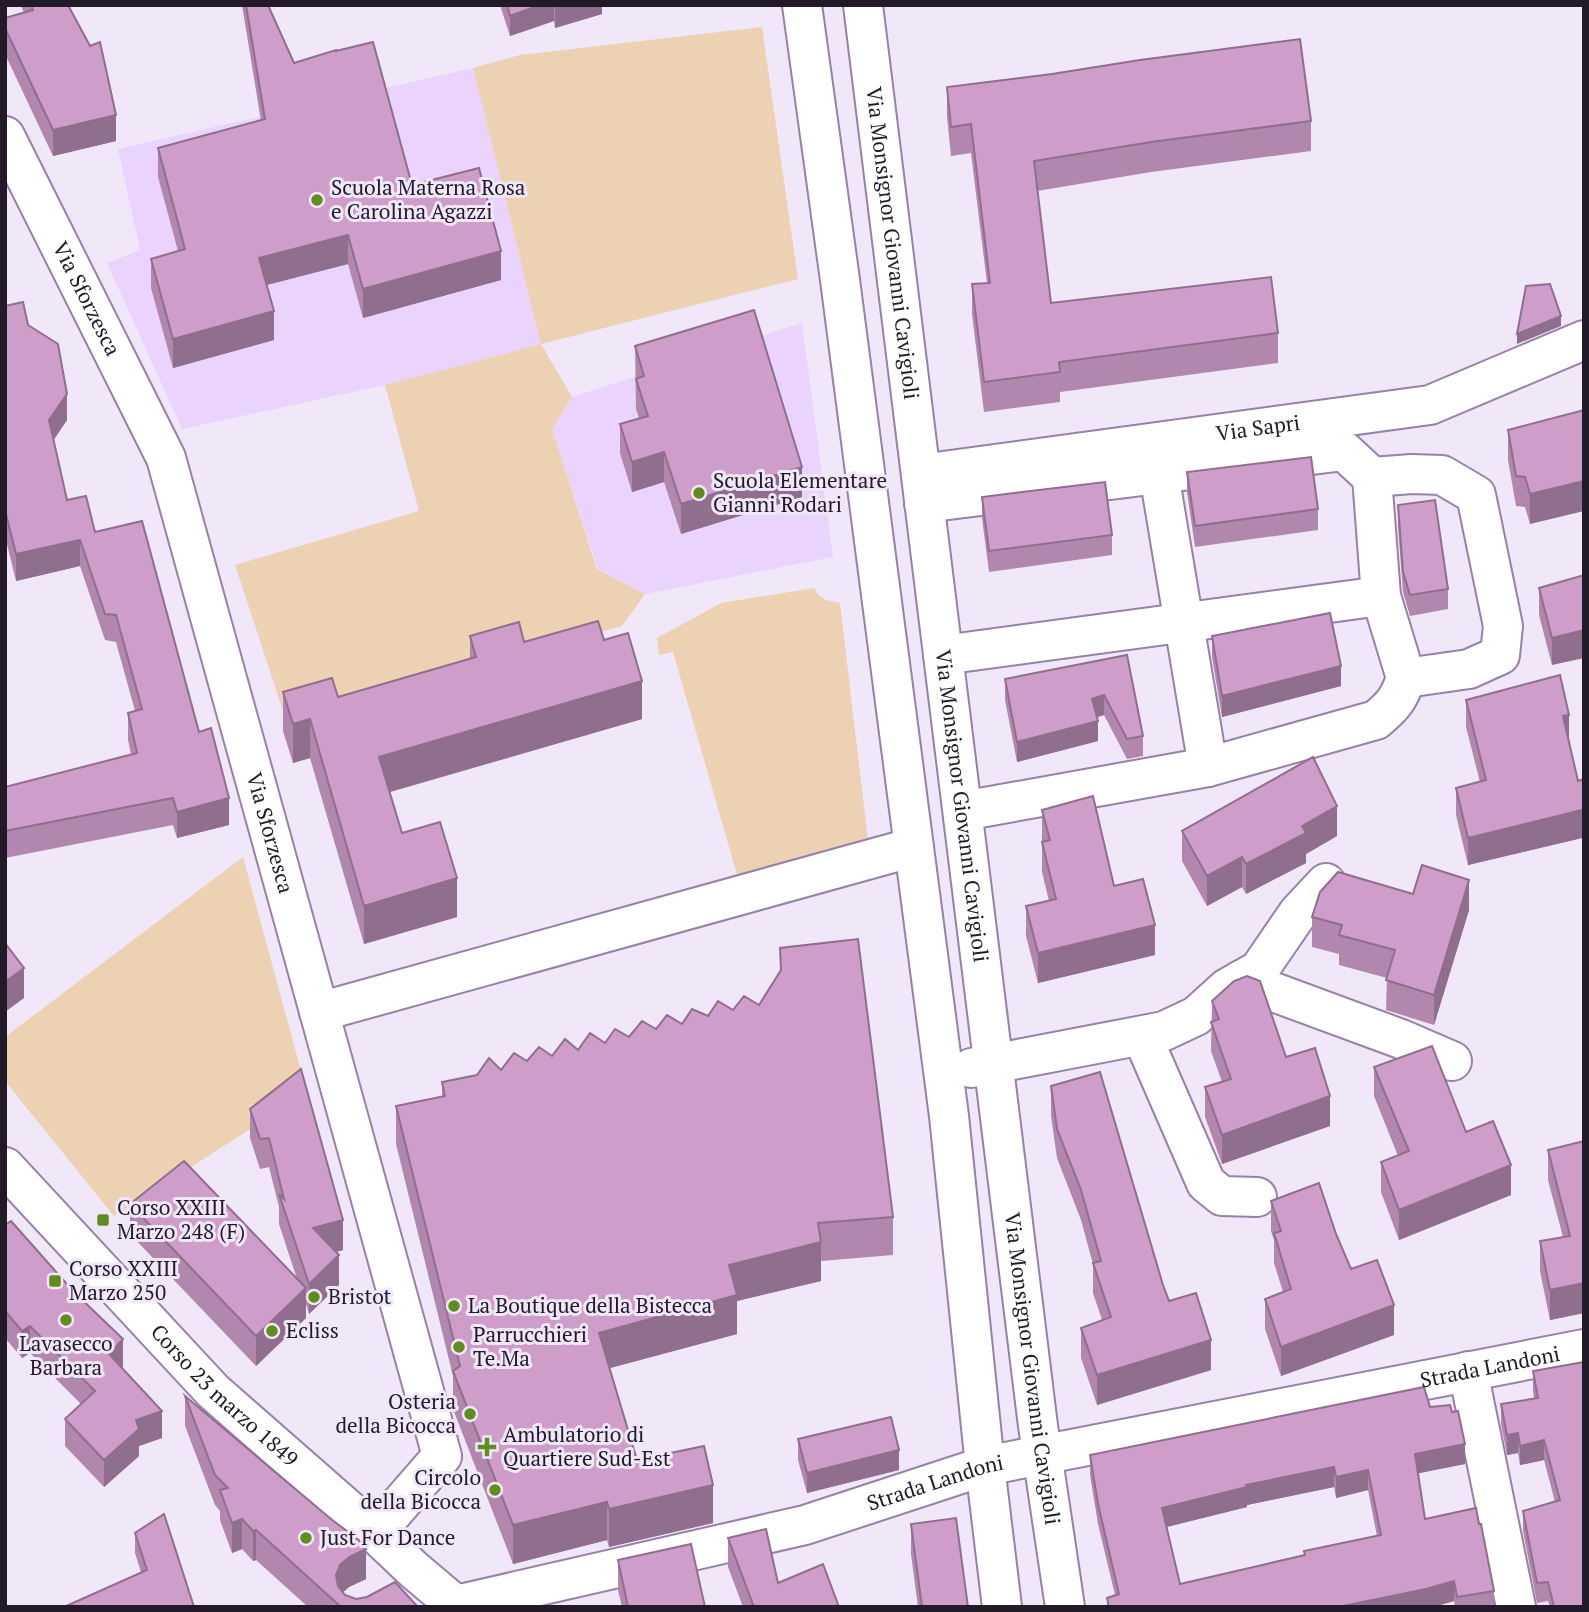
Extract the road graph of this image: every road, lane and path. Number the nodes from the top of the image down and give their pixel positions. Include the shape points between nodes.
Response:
1 (802, 5) edge
2 (863, 5) edge
3 (5, 136) edge
4 (1584, 340) edge
5 (1159, 474) junction
6 (1372, 477) junction
7 (923, 489) junction
8 (1381, 596) junction
9 (1183, 624) junction
10 (943, 655) junction
11 (1406, 678) junction
12 (1208, 767) junction
13 (962, 811) junction
14 (914, 847) junction
15 (1326, 883) edge
16 (1241, 980) junction
17 (319, 1012) junction
18 (1142, 1036) junction
19 (1452, 1060) dead end
20 (994, 1064) junction
21 (944, 1072) junction
22 (7, 1173) edge
23 (1257, 1197) dead end
24 (1584, 1349) edge
25 (1468, 1371) junction
26 (1042, 1455) junction
27 (985, 1466) junction
28 (375, 1533) junction
29 (457, 1606) edge
30 (1002, 1607) edge
31 (1065, 1607) edge
32 (1516, 1607) edge

1 - 14 street
2 - 7 street, Via Monsignor Giovanni Cavigioli
3 - 17 street, Via Sforzesca via 166,458
4 - 7 street, Via Sapri via 1430,405
5 - 6 street via 1344,451
5 - 7 street
5 - 9 street
6 - 8 street
6 - 11 street via 1442,475 1476,495 1503,626 1500,654 1469,669
7 - 10 street, Via Monsignor Giovanni Cavigioli
8 - 9 street
8 - 11 street
9 - 10 street
9 - 12 street
10 - 13 street, Via Monsignor Giovanni Cavigioli
11 - 12 street via 1401,695 1376,720
12 - 13 street
13 - 20 street, Via Monsignor Giovanni Cavigioli
14 - 17 street
14 - 21 street
15 - 16 street via 1298,913 1259,970
16 - 18 street via 1196,1016
16 - 19 street
17 - 28 street, Via Sforzesca via 442,1456
18 - 20 street
18 - 23 street via 1206,1183 1222,1196
20 - 21 street
20 - 26 street, Via Monsignor Giovanni Cavigioli
21 - 27 street
22 - 28 street, Corso 23 marzo 1849 via 213,1391
24 - 25 street, Strada Landoni
25 - 26 street, Strada Landoni
25 - 32 street
26 - 27 street, Strada Landoni
26 - 31 street, Via Monsignor Giovanni Cavigioli
27 - 29 street, Strada Landoni via 805,1525
27 - 30 street
28 - 29 street, Corso 23 marzo 1849 via 400,1580

